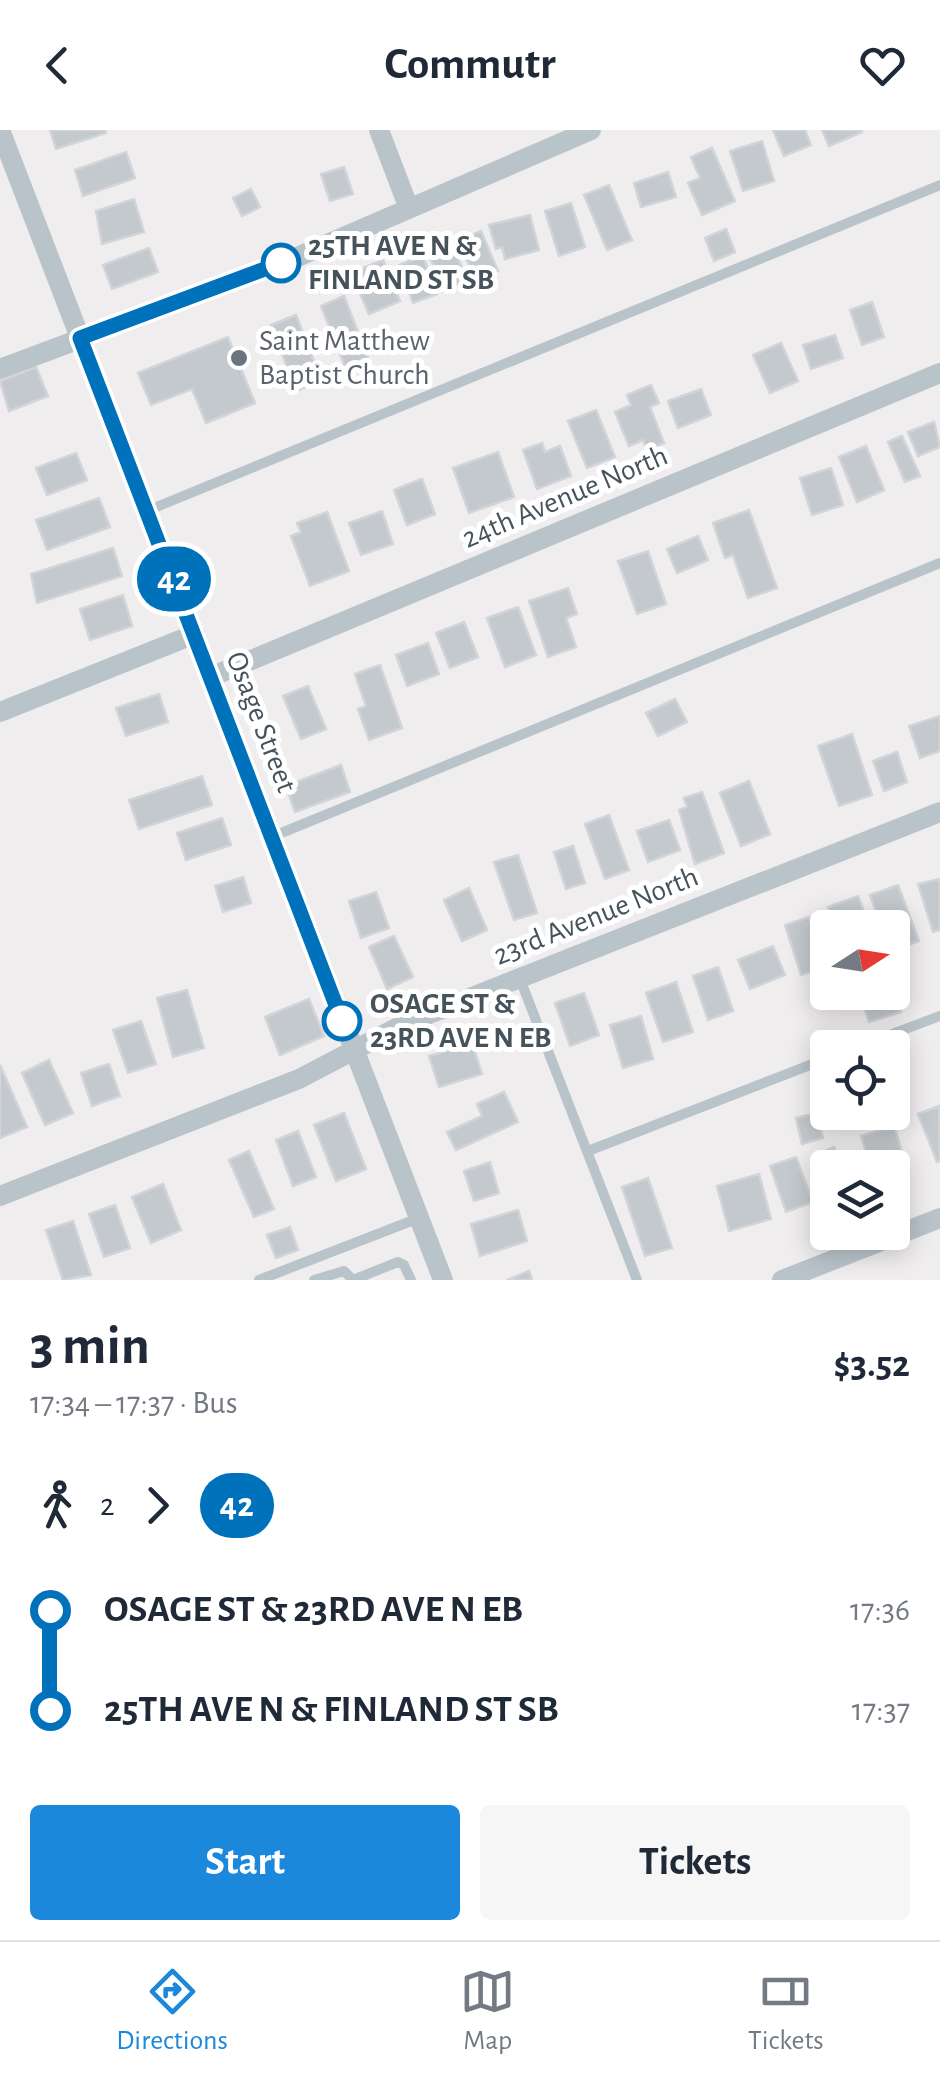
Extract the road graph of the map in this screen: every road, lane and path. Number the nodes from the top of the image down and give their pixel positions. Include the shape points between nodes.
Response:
1 (0, 130) edge
2 (380, 130) edge
3 (592, 130) edge
4 (940, 185) edge
5 (408, 206) junction
6 (80, 338) junction
7 (0, 368) edge
8 (940, 373) edge
9 (149, 510) junction
10 (940, 563) edge
11 (194, 634) junction
12 (212, 676) junction
13 (0, 712) edge
14 (940, 812) edge
15 (274, 836) junction
16 (520, 980) junction
17 (940, 1016) edge
18 (903, 1030) edge
19 (353, 1050) junction
20 (810, 1065) edge
21 (588, 1151) junction
22 (0, 1196) edge
23 (419, 1218) junction
24 (940, 1218) edge
25 (440, 1279) edge
26 (259, 1280) edge
27 (314, 1280) edge
28 (353, 1280) edge
29 (412, 1280) edge
30 (636, 1280) edge
31 (782, 1280) edge

1 - 6 street, Osage Street
2 - 5 street
3 - 5 street
4 - 9 lane
5 - 6 street via 288,261
6 - 7 street
6 - 9 street, Osage Street
8 - 12 street, 24th Avenue North
9 - 11 street, Osage Street
10 - 15 lane
11 - 12 street, Osage Street
11 - 13 street
12 - 15 street, Osage Street
14 - 16 street, 23rd Avenue North
15 - 19 street, Osage Street
16 - 19 street, 23rd Avenue North
16 - 21 lane
17 - 18 lane
19 - 22 street, 23rd Avenue North via 299,1079
19 - 23 street, Osage Street
20 - 21 lane
21 - 30 lane
23 - 25 street, Osage Street
23 - 26 lane
24 - 31 street
27 - 28 lane via 344,1271
28 - 29 lane via 398,1262

